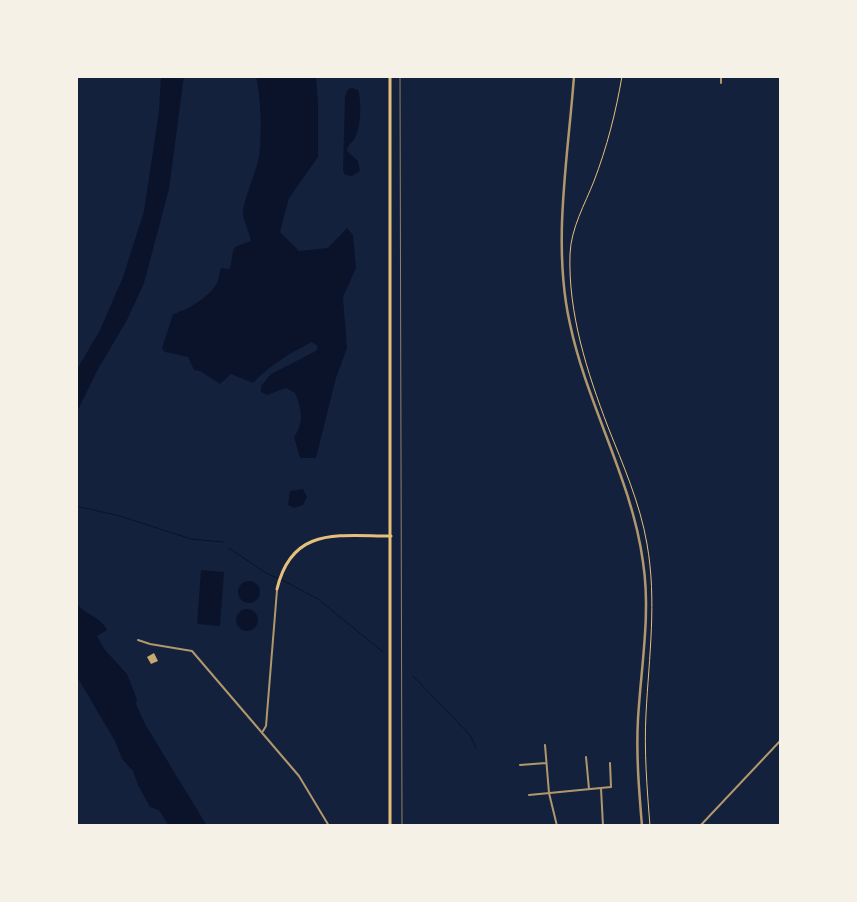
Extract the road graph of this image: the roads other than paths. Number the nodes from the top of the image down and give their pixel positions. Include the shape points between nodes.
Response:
1 (390, 76) edge
2 (574, 76) edge
3 (721, 76) edge
4 (722, 83) dead end
5 (391, 536) junction
6 (278, 587) joint
7 (138, 640) dead end
8 (262, 731) junction
9 (781, 740) edge
10 (544, 745) dead end
11 (586, 757) dead end
12 (546, 763) junction
13 (610, 763) dead end
14 (520, 766) dead end
15 (601, 788) junction
16 (589, 789) junction
17 (549, 793) junction
18 (529, 795) dead end
19 (329, 826) edge
20 (390, 826) edge
21 (557, 826) edge
22 (603, 826) edge
23 (642, 826) edge
24 (700, 826) edge

1 - 5 main road
2 - 23 street via 562,238 563,280 580,363 636,525 645,574 646,627 637,740
3 - 4 street
5 - 6 main road via 334,536 306,544 285,562
5 - 20 main road
6 - 8 street via 266,726
7 - 8 street via 192,651
8 - 19 street via 299,776
9 - 24 street
10 - 12 street
11 - 16 street
12 - 14 street
12 - 17 street
13 - 15 street via 611,787
15 - 16 street
15 - 22 street
16 - 17 street
17 - 18 street
17 - 21 street

